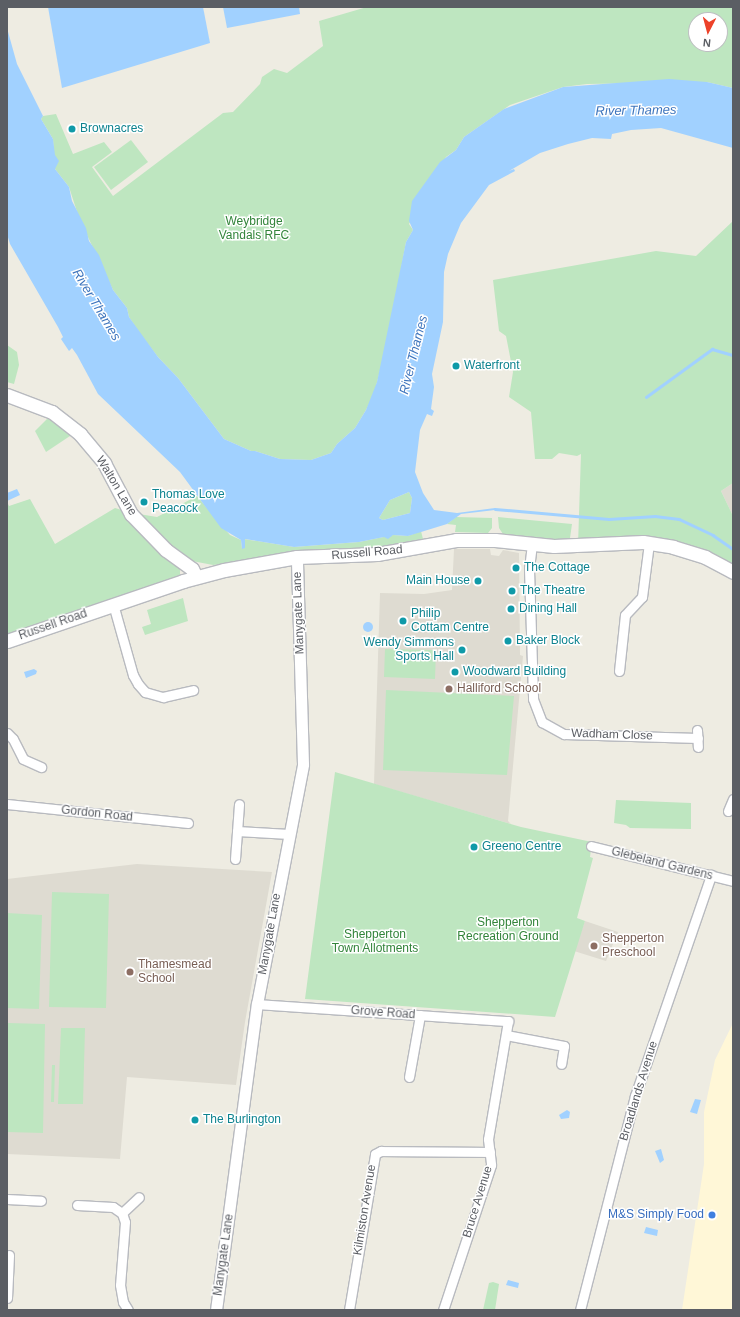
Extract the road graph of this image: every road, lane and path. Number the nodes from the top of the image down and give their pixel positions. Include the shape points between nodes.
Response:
1 (7, 394) edge
2 (649, 543) junction
3 (532, 544) junction
4 (297, 557) junction
5 (733, 572) edge
6 (196, 577) junction
7 (113, 604) junction
8 (7, 642) edge
9 (619, 671) dead end
10 (193, 690) dead end
11 (7, 733) edge
12 (698, 738) dead end
13 (41, 767) dead end
14 (733, 799) edge
15 (7, 804) edge
16 (239, 804) dead end
17 (728, 811) dead end
18 (188, 823) dead end
19 (237, 831) junction
20 (289, 834) junction
21 (591, 846) dead end
22 (235, 859) dead end
23 (711, 875) junction
24 (733, 881) edge
25 (257, 1004) junction
26 (420, 1015) junction
27 (508, 1021) joint
28 (506, 1035) junction
29 (561, 1064) dead end
30 (409, 1077) dead end
31 (490, 1152) junction
32 (139, 1197) dead end
33 (7, 1199) edge
34 (40, 1202) dead end
35 (77, 1205) dead end
36 (122, 1213) junction
37 (9, 1255) dead end
38 (7, 1298) edge
39 (128, 1310) edge
40 (216, 1310) edge
41 (349, 1310) edge
42 (442, 1310) edge
43 (580, 1310) edge

1 - 6 main road, Walton Lane via 52,412 80,434 104,463 131,514 166,550 192,569
2 - 3 main road, Russell Road via 554,546
2 - 5 main road, Russell Road via 673,547 705,558
2 - 9 street via 642,597 625,615
3 - 4 main road, Russell Road via 456,540 377,554
3 - 12 street, Wadham Close via 529,569 533,699 542,722 564,734
4 - 6 main road, Russell Road via 259,562
4 - 20 street, Manygate Lane via 303,764
6 - 7 main road, Russell Road
7 - 8 main road, Russell Road
7 - 10 street via 133,675 145,692 163,697
11 - 13 street via 23,759
14 - 17 street
15 - 18 street, Gordon Road
16 - 19 street
19 - 20 street
19 - 22 street
20 - 25 street, Manygate Lane
21 - 23 street, Glebeland Gardens
23 - 24 street, Glebeland Gardens
23 - 43 street, Broadlands Avenue via 635,1096
25 - 26 street, Grove Road
25 - 40 street, Manygate Lane
26 - 27 street, Grove Road
26 - 30 street
27 - 28 street, Bruce Avenue
28 - 29 street via 564,1046
28 - 31 street, Bruce Avenue via 488,1139
31 - 41 street, Kilmiston Avenue via 381,1151 375,1154
31 - 42 street, Bruce Avenue via 491,1165
32 - 36 street
33 - 34 street
35 - 36 street via 113,1208
36 - 39 street via 125,1222 120,1285 123,1302
37 - 38 street

